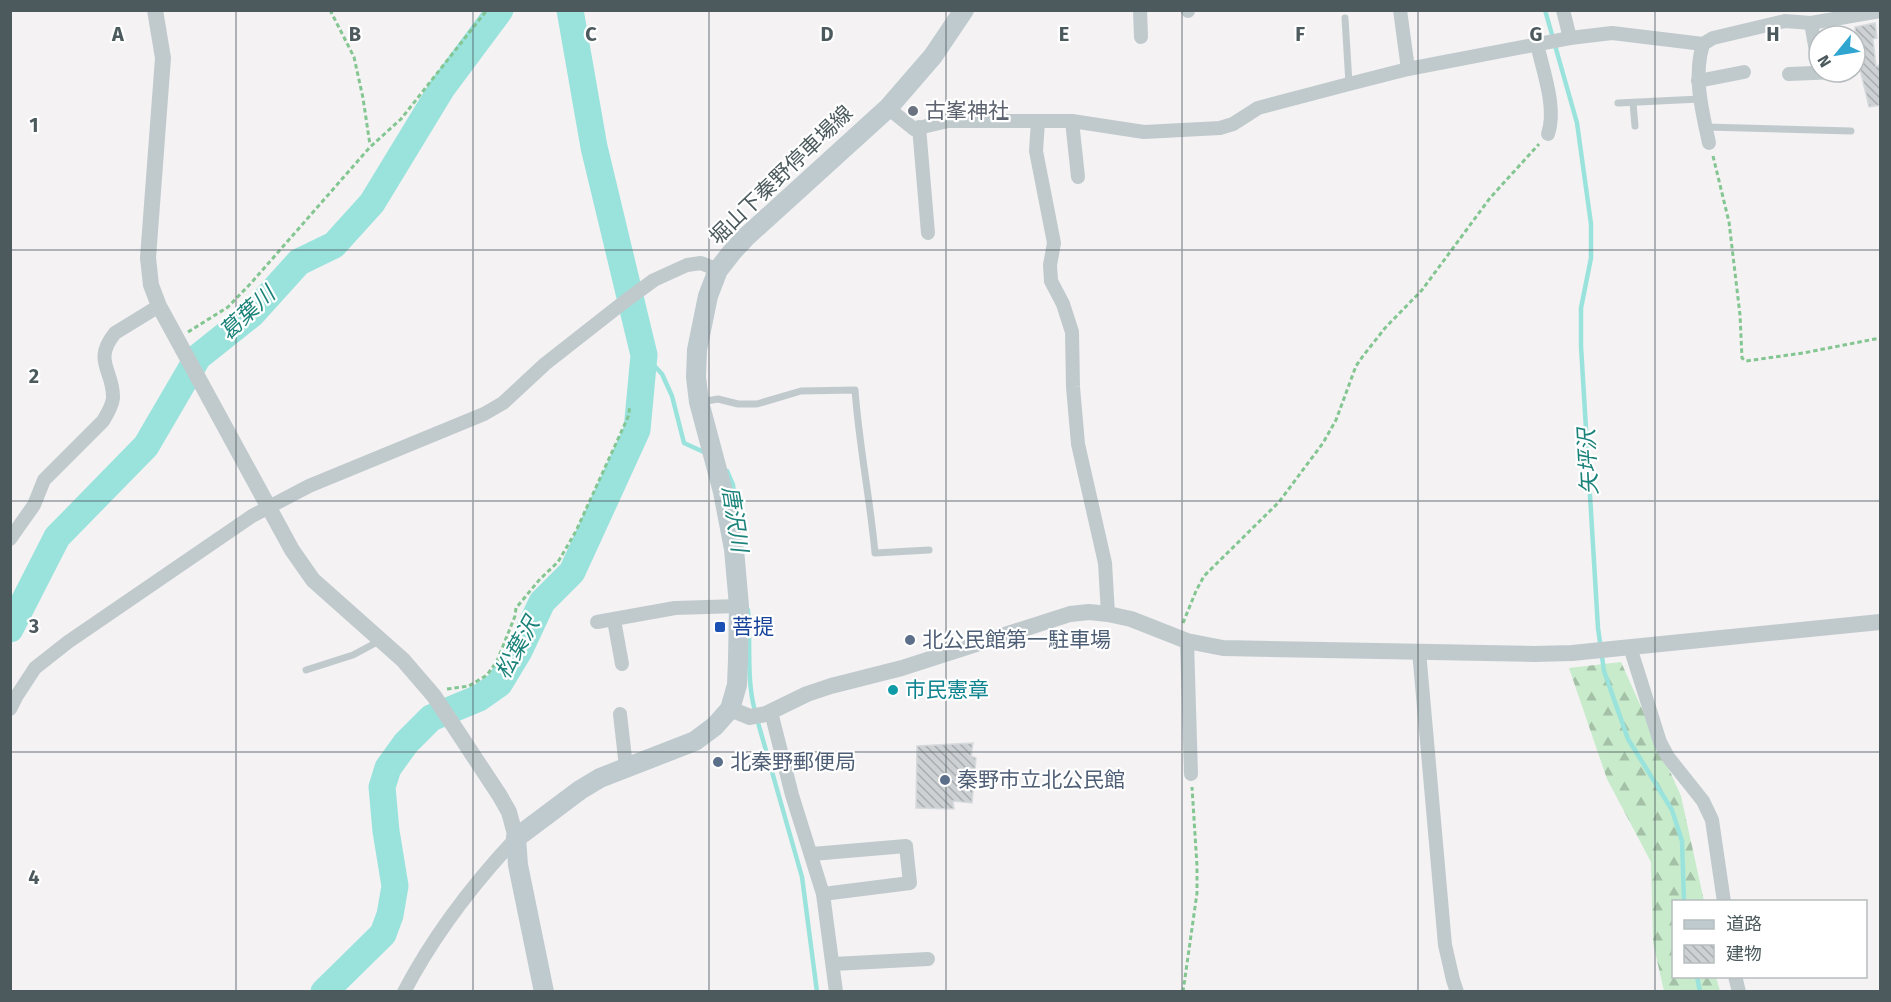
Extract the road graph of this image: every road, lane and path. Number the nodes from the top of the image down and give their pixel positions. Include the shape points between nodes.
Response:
1 (155, 10) edge
2 (330, 10) edge
3 (487, 10) edge
4 (964, 10) edge
5 (1140, 10) edge
6 (1400, 10) edge
7 (1563, 10) edge
8 (1881, 11) edge
9 (1345, 18) dead end
10 (1811, 22) joint
11 (1141, 36) dead end
12 (1570, 38) junction
13 (1540, 44) junction
14 (1703, 44) junction
15 (1408, 69) junction
16 (1744, 72) dead end
17 (1807, 72) edge
18 (1789, 74) dead end
19 (1698, 81) junction
20 (1349, 84) junction
21 (1700, 99) junction
22 (1618, 103) dead end
23 (1633, 103) junction
24 (888, 108) junction
25 (1038, 121) junction
26 (1071, 121) junction
27 (1635, 126) dead end
28 (919, 127) junction
29 (1706, 127) junction
30 (1851, 131) dead end
31 (1548, 134) joint
32 (1709, 143) joint
33 (370, 147) junction
34 (1078, 177) dead end
35 (928, 233) dead end
36 (718, 270) junction
37 (159, 306) junction
38 (1881, 338) edge
39 (178, 342) junction
40 (699, 402) junction
41 (630, 406) dead end
42 (268, 507) junction
43 (10, 539) edge
44 (929, 550) dead end
45 (739, 606) junction
46 (1108, 614) junction
47 (614, 620) junction
48 (597, 622) dead end
49 (1881, 622) edge
50 (381, 640) junction
51 (1183, 640) junction
52 (1630, 647) junction
53 (1419, 651) junction
54 (622, 664) dead end
55 (306, 670) dead end
56 (437, 700) junction
57 (10, 709) edge
58 (730, 709) junction
59 (620, 714) dead end
60 (762, 714) junction
61 (626, 766) junction
62 (1191, 774) joint
63 (516, 838) junction
64 (812, 854) junction
65 (823, 894) junction
66 (1724, 900) edge
67 (928, 959) dead end
68 (833, 964) junction
69 (404, 992) edge
70 (544, 992) edge
71 (836, 992) edge
72 (1183, 992) edge
73 (1457, 992) edge

1 - 37 street via 163,58 148,258 151,285
2 - 33 path via 354,57
3 - 33 path via 401,119
4 - 24 main road, 堀山下秦野停車場線 via 933,56
5 - 11 street
6 - 15 street
7 - 12 street
8 - 10 street
9 - 20 lane
10 - 14 street via 1785,21 1713,38
12 - 13 street
12 - 14 street via 1612,33
13 - 15 street
13 - 31 street via 1551,109
14 - 19 street
15 - 20 street
16 - 19 street
17 - 18 street
19 - 21 street
20 - 26 street via 1258,108 1220,128 1144,132
21 - 23 lane
21 - 29 street
22 - 23 lane
23 - 27 lane
24 - 28 street via 914,129
24 - 36 main road, 堀山下秦野停車場線 via 747,236
25 - 26 street
25 - 28 street via 948,121
25 - 46 street via 1036,151 1054,243 1051,281 1072,332 1078,444 1105,562
26 - 34 street
28 - 35 street
29 - 30 lane
29 - 32 street
31 - 51 path via 1490,198 1422,290 1362,356 1323,443 1279,502 1204,576
32 - 38 path via 1729,222 1742,358 1746,361 1803,353
33 - 39 path via 228,307
36 - 40 main road, 堀山下秦野停車場線 via 708,296 697,350
36 - 42 street via 701,263 687,265 654,280 545,364 503,403
37 - 39 street
37 - 43 street via 110,339 104,362 113,398 110,411 44,480 34,505
39 - 42 street
40 - 44 lane via 718,399 757,404 801,391 855,390 874,553
40 - 45 main road, 堀山下秦野停車場線 via 723,492
41 - 56 path via 576,531 558,562 516,608 497,662 487,675 469,686 446,689
42 - 50 street via 313,580
42 - 57 street via 68,642 35,668
45 - 47 street via 675,608
45 - 58 main road, 堀山下秦野停車場線 via 737,686
46 - 51 street
46 - 60 street via 1070,614 902,668 831,686
47 - 48 street
47 - 54 street
49 - 52 street
50 - 55 lane via 352,655
50 - 56 street
51 - 53 street via 1223,648
51 - 62 street
52 - 53 street via 1534,654
52 - 66 street via 1660,742 1703,801 1712,820
53 - 73 street via 1445,945
56 - 63 street via 500,796
58 - 60 street
58 - 61 main road via 695,741
59 - 61 street
60 - 64 street
61 - 63 main road via 580,790
62 - 72 path via 1197,893
63 - 69 street via 457,909
63 - 70 main road
64 - 65 street
64 - 65 street via 906,846 910,883
65 - 68 street
67 - 68 street
68 - 71 street

